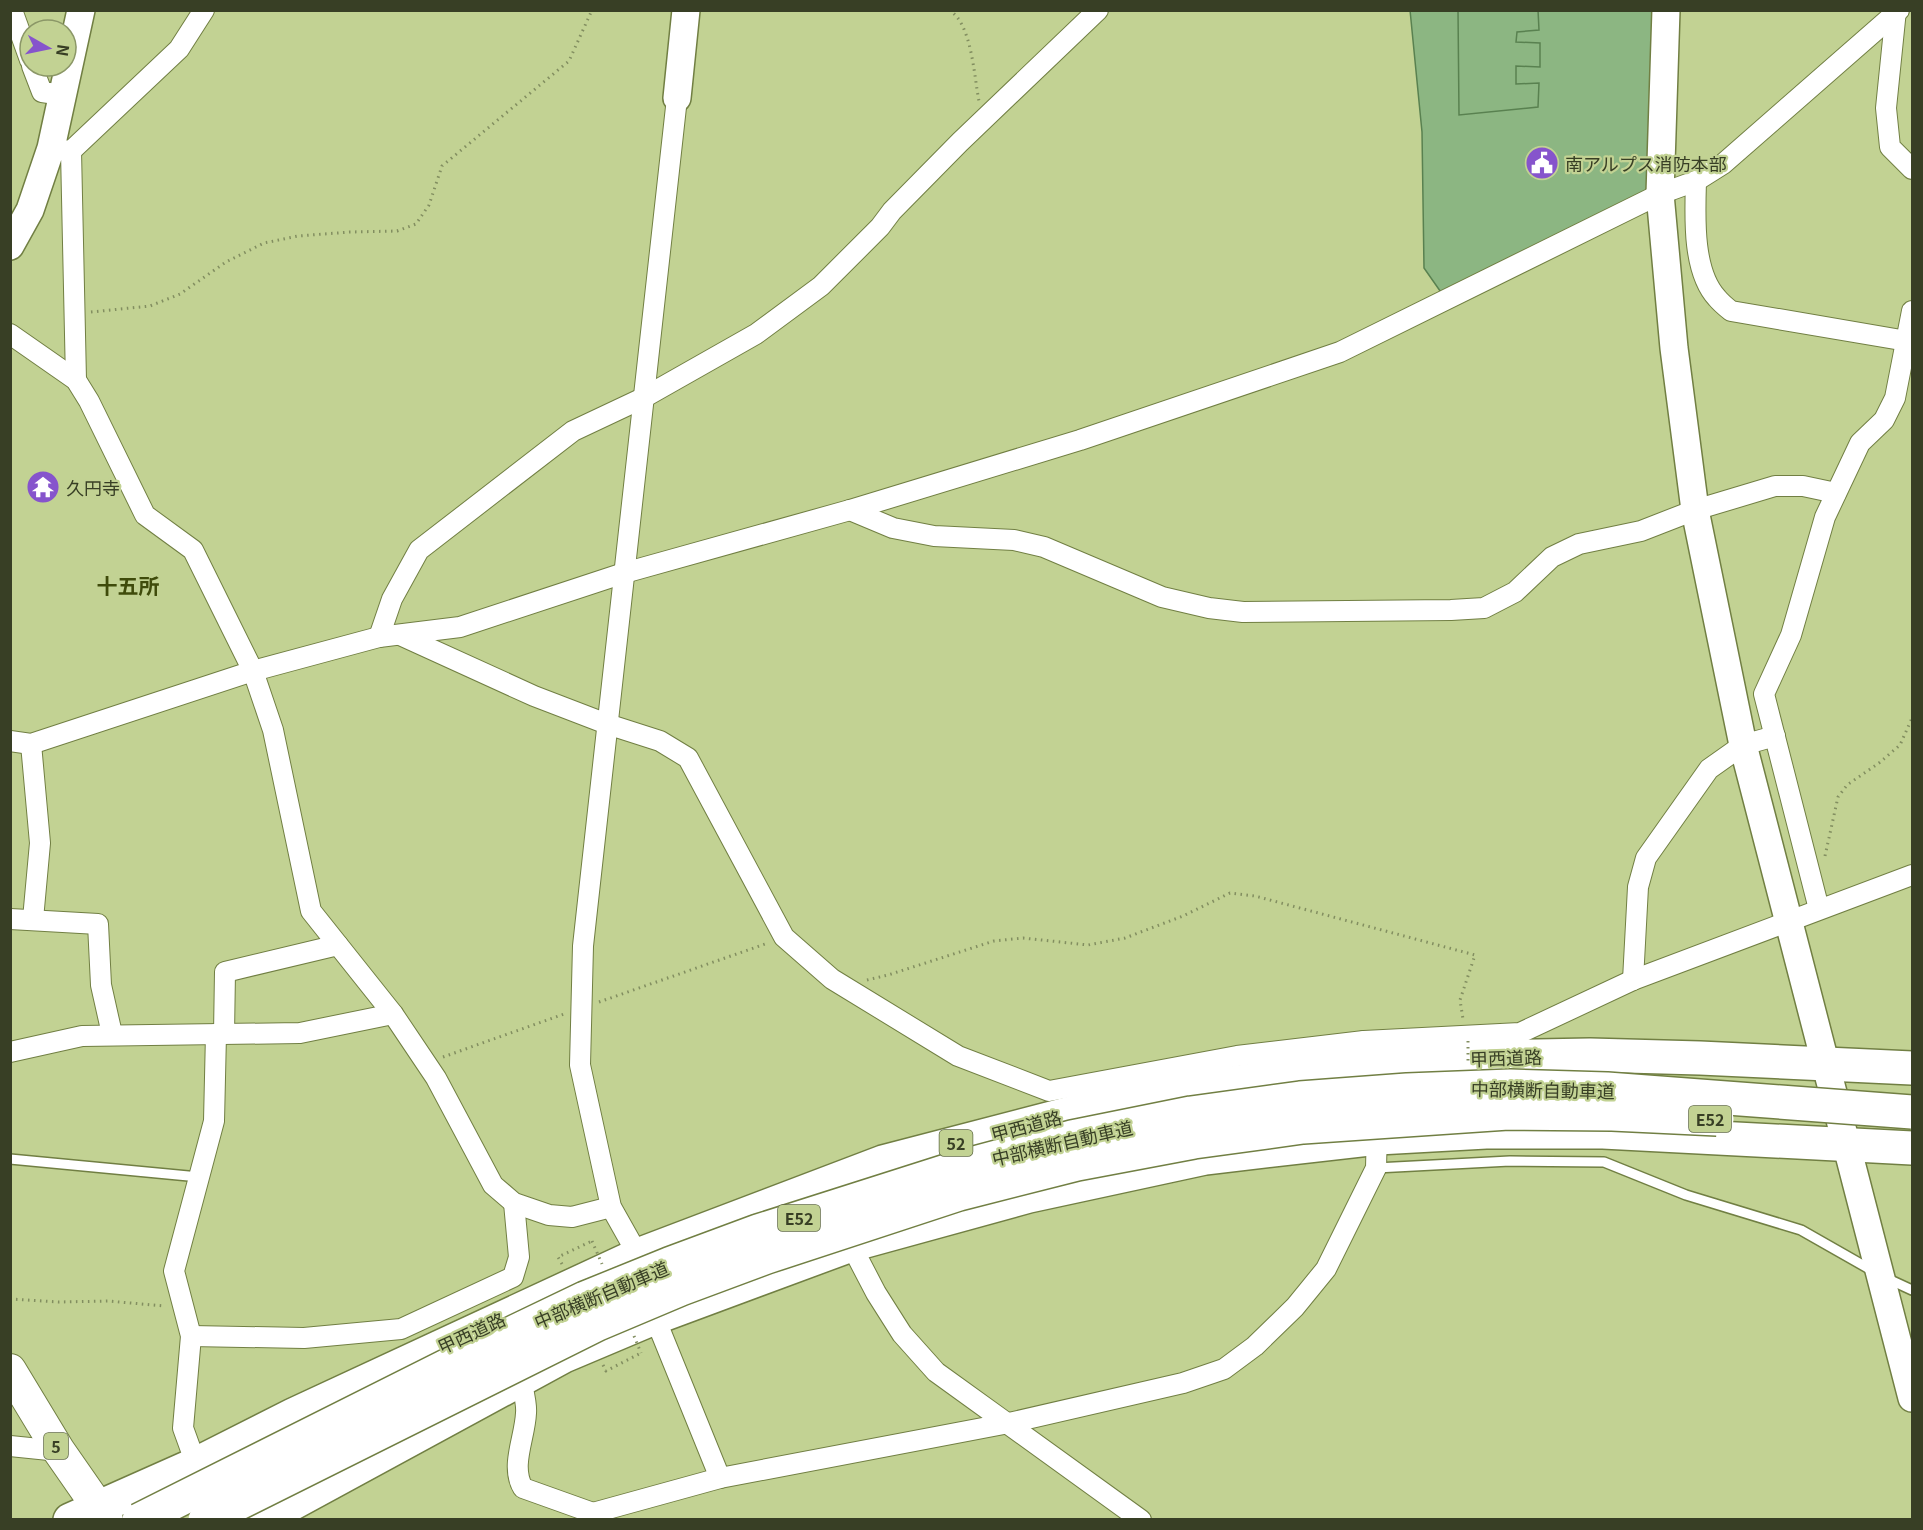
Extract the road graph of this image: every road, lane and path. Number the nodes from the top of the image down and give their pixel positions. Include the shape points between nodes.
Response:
1 (12, 10) edge
2 (81, 10) edge
3 (204, 10) edge
4 (592, 10) edge
5 (686, 10) edge
6 (949, 10) edge
7 (1098, 10) edge
8 (1666, 10) edge
9 (1897, 11) edge
10 (18, 27) edge
11 (37, 78) edge
12 (63, 95) junction
13 (677, 98) joint
14 (982, 120) junction
15 (61, 150) junction
16 (1912, 169) edge
17 (1696, 181) junction
18 (1660, 194) junction
19 (10, 246) edge
20 (1912, 311) edge
21 (75, 314) junction
22 (10, 334) edge
23 (1907, 341) junction
24 (1907, 362) edge
25 (76, 380) junction
26 (643, 398) junction
27 (1836, 493) junction
28 (850, 510) junction
29 (1695, 510) junction
30 (624, 573) junction
31 (400, 635) junction
32 (379, 638) junction
33 (253, 671) junction
34 (1912, 718) edge
35 (607, 724) junction
36 (1775, 736) junction
37 (10, 741) edge
38 (31, 744) junction
39 (1743, 745) junction
40 (1912, 875) edge
41 (1817, 904) junction
42 (10, 919) edge
43 (33, 919) junction
44 (1789, 921) junction
45 (784, 937) junction
46 (338, 945) junction
47 (1633, 980) junction
48 (842, 985) junction
49 (580, 1008) junction
50 (393, 1014) junction
51 (112, 1034) junction
52 (220, 1034) junction
53 (1466, 1036) junction
54 (10, 1052) edge
55 (1368, 1053) junction
56 (426, 1063) junction
57 (1824, 1063) junction
58 (1912, 1068) edge
59 (1912, 1112) edge
60 (1912, 1128) edge
61 (1846, 1144) junction
62 (1912, 1148) edge
63 (1377, 1153) junction
64 (10, 1159) edge
65 (199, 1177) junction
66 (514, 1203) junction
67 (611, 1207) junction
68 (592, 1241) dead end
69 (851, 1245) junction
70 (638, 1255) junction
71 (569, 1261) dead end
72 (1880, 1275) junction
73 (1912, 1290) edge
74 (10, 1299) edge
75 (184, 1308) junction
76 (654, 1318) junction
77 (191, 1336) junction
78 (10, 1370) edge
79 (521, 1380) junction
80 (1912, 1398) edge
81 (1009, 1423) junction
82 (10, 1446) edge
83 (59, 1451) junction
84 (196, 1464) junction
85 (720, 1478) junction
86 (92, 1515) edge
87 (592, 1516) edge
88 (139, 1520) edge
89 (205, 1520) edge
90 (262, 1520) edge
91 (1141, 1520) edge

1 - 10 street
2 - 12 street
3 - 15 street via 179,49
4 - 21 path via 569,61 442,166 429,206 416,224 397,231 298,236 264,243 226,262 180,294 150,306
5 - 13 street
6 - 14 path via 968,36
7 - 14 street
8 - 18 street
9 - 16 street via 1886,108 1890,147
9 - 17 street via 1723,164
11 - 12 street via 42,92
12 - 15 street
13 - 26 street
14 - 26 street via 820,286 756,334
15 - 19 street via 23,214
15 - 21 street
17 - 18 street
17 - 23 street via 1695,238 1704,272 1716,297 1731,311
18 - 28 street via 1340,352 1080,440
18 - 29 street via 1674,348
20 - 23 street
21 - 25 street
22 - 25 street
23 - 24 street
24 - 27 street via 1884,420 1860,443
25 - 33 street via 146,515 193,550
26 - 30 street
26 - 32 street via 573,431 419,550 392,599
27 - 29 street via 1803,486 1775,486
27 - 36 street via 1825,517 1791,635 1764,694
28 - 29 street via 893,528 934,536 1014,540 1044,547 1162,597 1242,612 1484,608 1515,592 1552,557 1579,544 1641,531
28 - 30 street
29 - 39 street
30 - 31 street via 460,627
30 - 35 street
31 - 32 street
31 - 35 street via 534,696
32 - 33 street
33 - 38 street
33 - 46 street via 273,730 311,911
34 - 41 path via 1900,745 1847,784 1838,797
35 - 45 street via 660,741 688,758
35 - 49 street
36 - 39 street
36 - 41 street
37 - 38 street
38 - 43 street via 40,843
39 - 44 street
39 - 47 street via 1709,769 1646,858 1638,887
40 - 41 street
41 - 44 street
42 - 43 street
43 - 51 street via 98,924 101,985
44 - 47 street
44 - 57 street
45 - 48 street
45 - 49 path
46 - 50 street
46 - 52 street via 225,972
47 - 53 street via 1520,1033
48 - 53 path via 888,975 994,941 1023,938 1088,945 1125,938 1230,893 1255,896 1475,956 1460,1000
48 - 55 street via 958,1056 1049,1091 1237,1056
49 - 56 path
49 - 67 street via 580,1065
50 - 52 street via 300,1033
50 - 56 street
51 - 52 street
51 - 54 street via 82,1036
52 - 65 street via 214,1121
53 - 55 street
55 - 57 highway, 甲西道路 / 52
55 - 63 street
55 - 70 highway, 甲西道路 / 52 via 1098,1106 883,1162
56 - 66 street via 493,1185
57 - 58 highway, 甲西道路 / 52
57 - 61 street
59 - 88 highway, 中部横断自動車道 / E52, bridge via 1619,1090 1510,1086 1300,1098 1191,1113 1072,1137 956,1168 758,1231 585,1298
60 - 89 highway, 中部横断自動車道 / E52, bridge via 1508,1113 1303,1127 1077,1164 949,1198 681,1289 524,1359
61 - 62 highway
61 - 63 highway via 1603,1131 1486,1132
61 - 72 street
63 - 69 highway via 1205,1158 1029,1196
63 - 72 lane via 1604,1162 1686,1195 1801,1230
63 - 81 street via 1326,1269 1256,1346 1224,1369 1183,1383
64 - 65 lane
65 - 75 street via 174,1271
66 - 67 street via 549,1215 572,1217
66 - 77 street via 519,1257 513,1277 401,1329 304,1338
67 - 70 street
68 - 71 path via 558,1257 561,1264
69 - 76 highway
69 - 81 street via 902,1334 936,1372
70 - 76 street
70 - 84 highway, 甲西道路 / 52
72 - 73 lane
72 - 80 street
74 - 75 path via 108,1301
75 - 77 street
76 - 79 highway via 564,1356
76 - 85 street
77 - 84 street via 183,1428
78 - 83 main road, 5
79 - 87 street via 527,1412 517,1478 523,1488
79 - 90 highway
81 - 85 street
81 - 91 street
82 - 83 street
83 - 86 main road, 5
84 - 86 highway, 甲西道路 / 52
85 - 87 street

